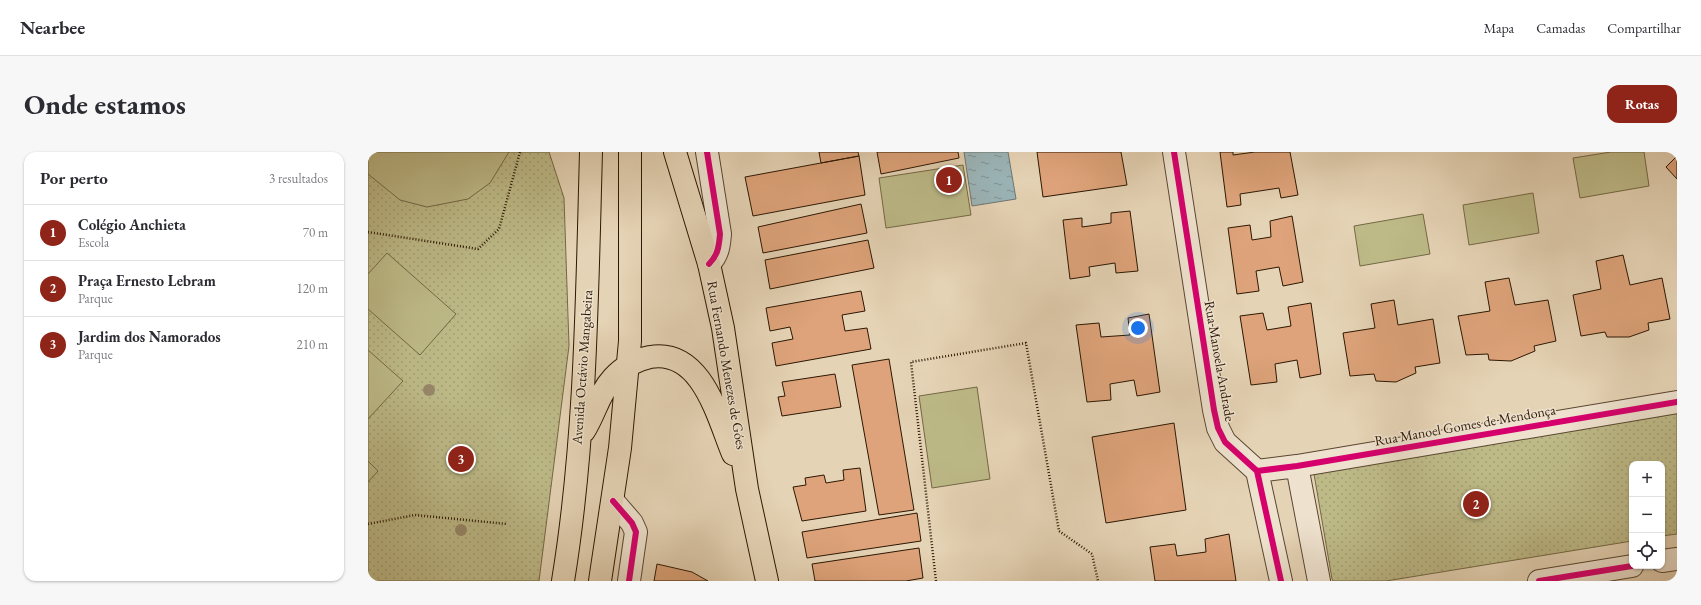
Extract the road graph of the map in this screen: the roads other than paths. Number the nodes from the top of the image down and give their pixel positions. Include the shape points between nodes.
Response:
1 (592, 152) edge
2 (630, 152) edge
3 (675, 152) edge
4 (707, 152) edge
5 (1174, 152) edge
6 (709, 264) junction
7 (628, 366) junction
8 (1677, 402) edge
9 (578, 437) junction
10 (1297, 466) junction
11 (1257, 471) junction
12 (747, 489) junction
13 (613, 501) junction
14 (1677, 559) edge
15 (1665, 561) edge
16 (1629, 566) edge
17 (562, 581) edge
18 (600, 581) edge
19 (628, 581) edge
20 (767, 581) edge
21 (1281, 581) edge
22 (1319, 581) edge
23 (1539, 581) edge

1 - 9 main road, Avenida Octávio Mangabeira via 586,344
2 - 7 main road
3 - 6 main road, Rua Fernando Menezes de Góes
4 - 6 street via 720,234 715,258
5 - 11 street, Rua Manoela Andrade via 1218,428 1225,442
6 - 12 main road, Rua Fernando Menezes de Góes via 722,328
7 - 9 main road via 613,377 603,391 588,423
7 - 12 main road via 645,358 671,358 696,374 708,391
7 - 13 main road
8 - 10 street, Rua Manoel Gomes de Mendonça
9 - 17 main road, Avenida Octávio Mangabeira via 571,531
10 - 11 street, Rua Manoel Gomes de Mendonça
10 - 22 street
11 - 21 street
12 - 20 main road, Rua Fernando Menezes de Góes
13 - 18 main road
13 - 19 street via 632,523 636,532
14 - 15 street
16 - 23 street

